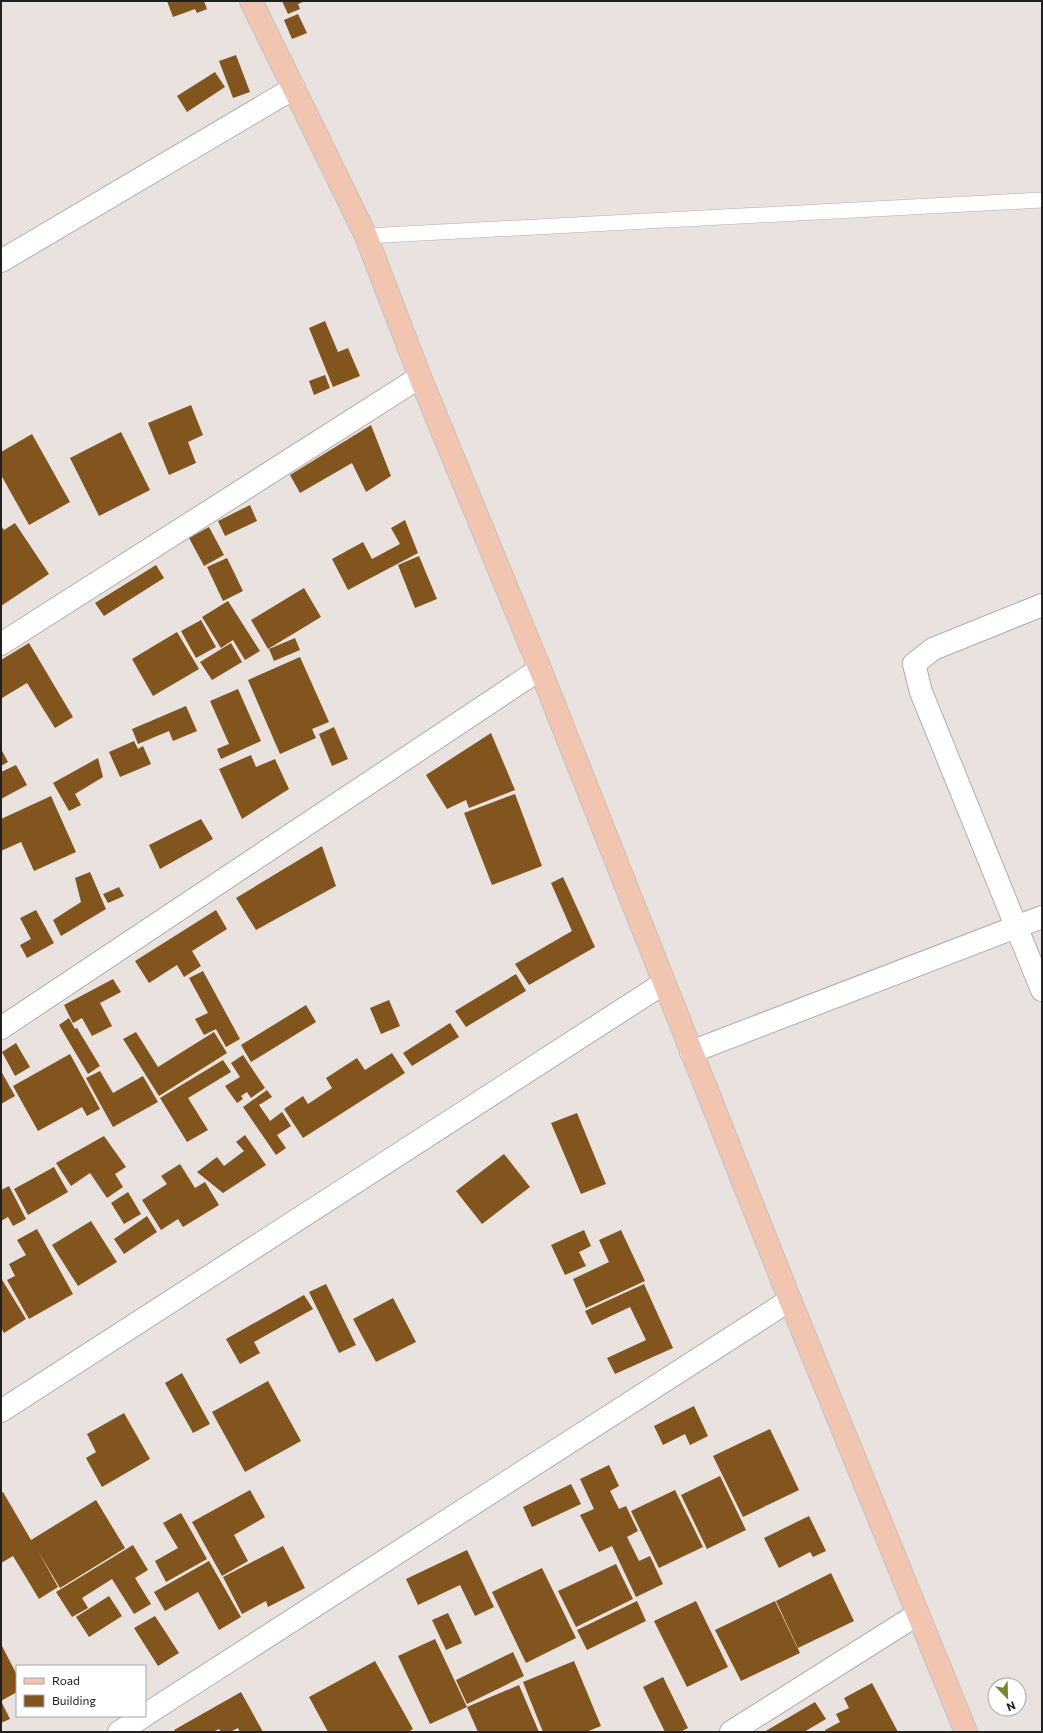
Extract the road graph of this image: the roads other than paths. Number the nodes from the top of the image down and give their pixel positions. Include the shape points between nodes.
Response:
1 (251, 1) edge
2 (294, 88) junction
3 (1042, 200) edge
4 (366, 236) junction
5 (1, 261) edge
6 (420, 377) junction
7 (1042, 605) edge
8 (1, 644) edge
9 (540, 669) junction
10 (1042, 917) edge
11 (1016, 927) junction
12 (664, 983) junction
13 (1042, 990) edge
14 (1, 1028) edge
15 (691, 1052) junction
16 (790, 1300) junction
17 (1, 1411) edge
18 (918, 1614) junction
19 (146, 1715) edge
20 (142, 1717) edge
21 (119, 1732) edge
22 (731, 1732) edge
23 (966, 1732) edge

1 - 2 main road
2 - 4 main road
2 - 5 street
3 - 4 lane
4 - 6 main road
6 - 8 street
6 - 9 main road
7 - 11 street via 933,649 914,664 922,692
9 - 12 main road
9 - 14 street
10 - 11 street
11 - 13 street
11 - 15 street
12 - 15 main road
12 - 17 street
15 - 16 main road
16 - 18 main road
16 - 19 street
18 - 22 street
18 - 23 main road
20 - 21 street

